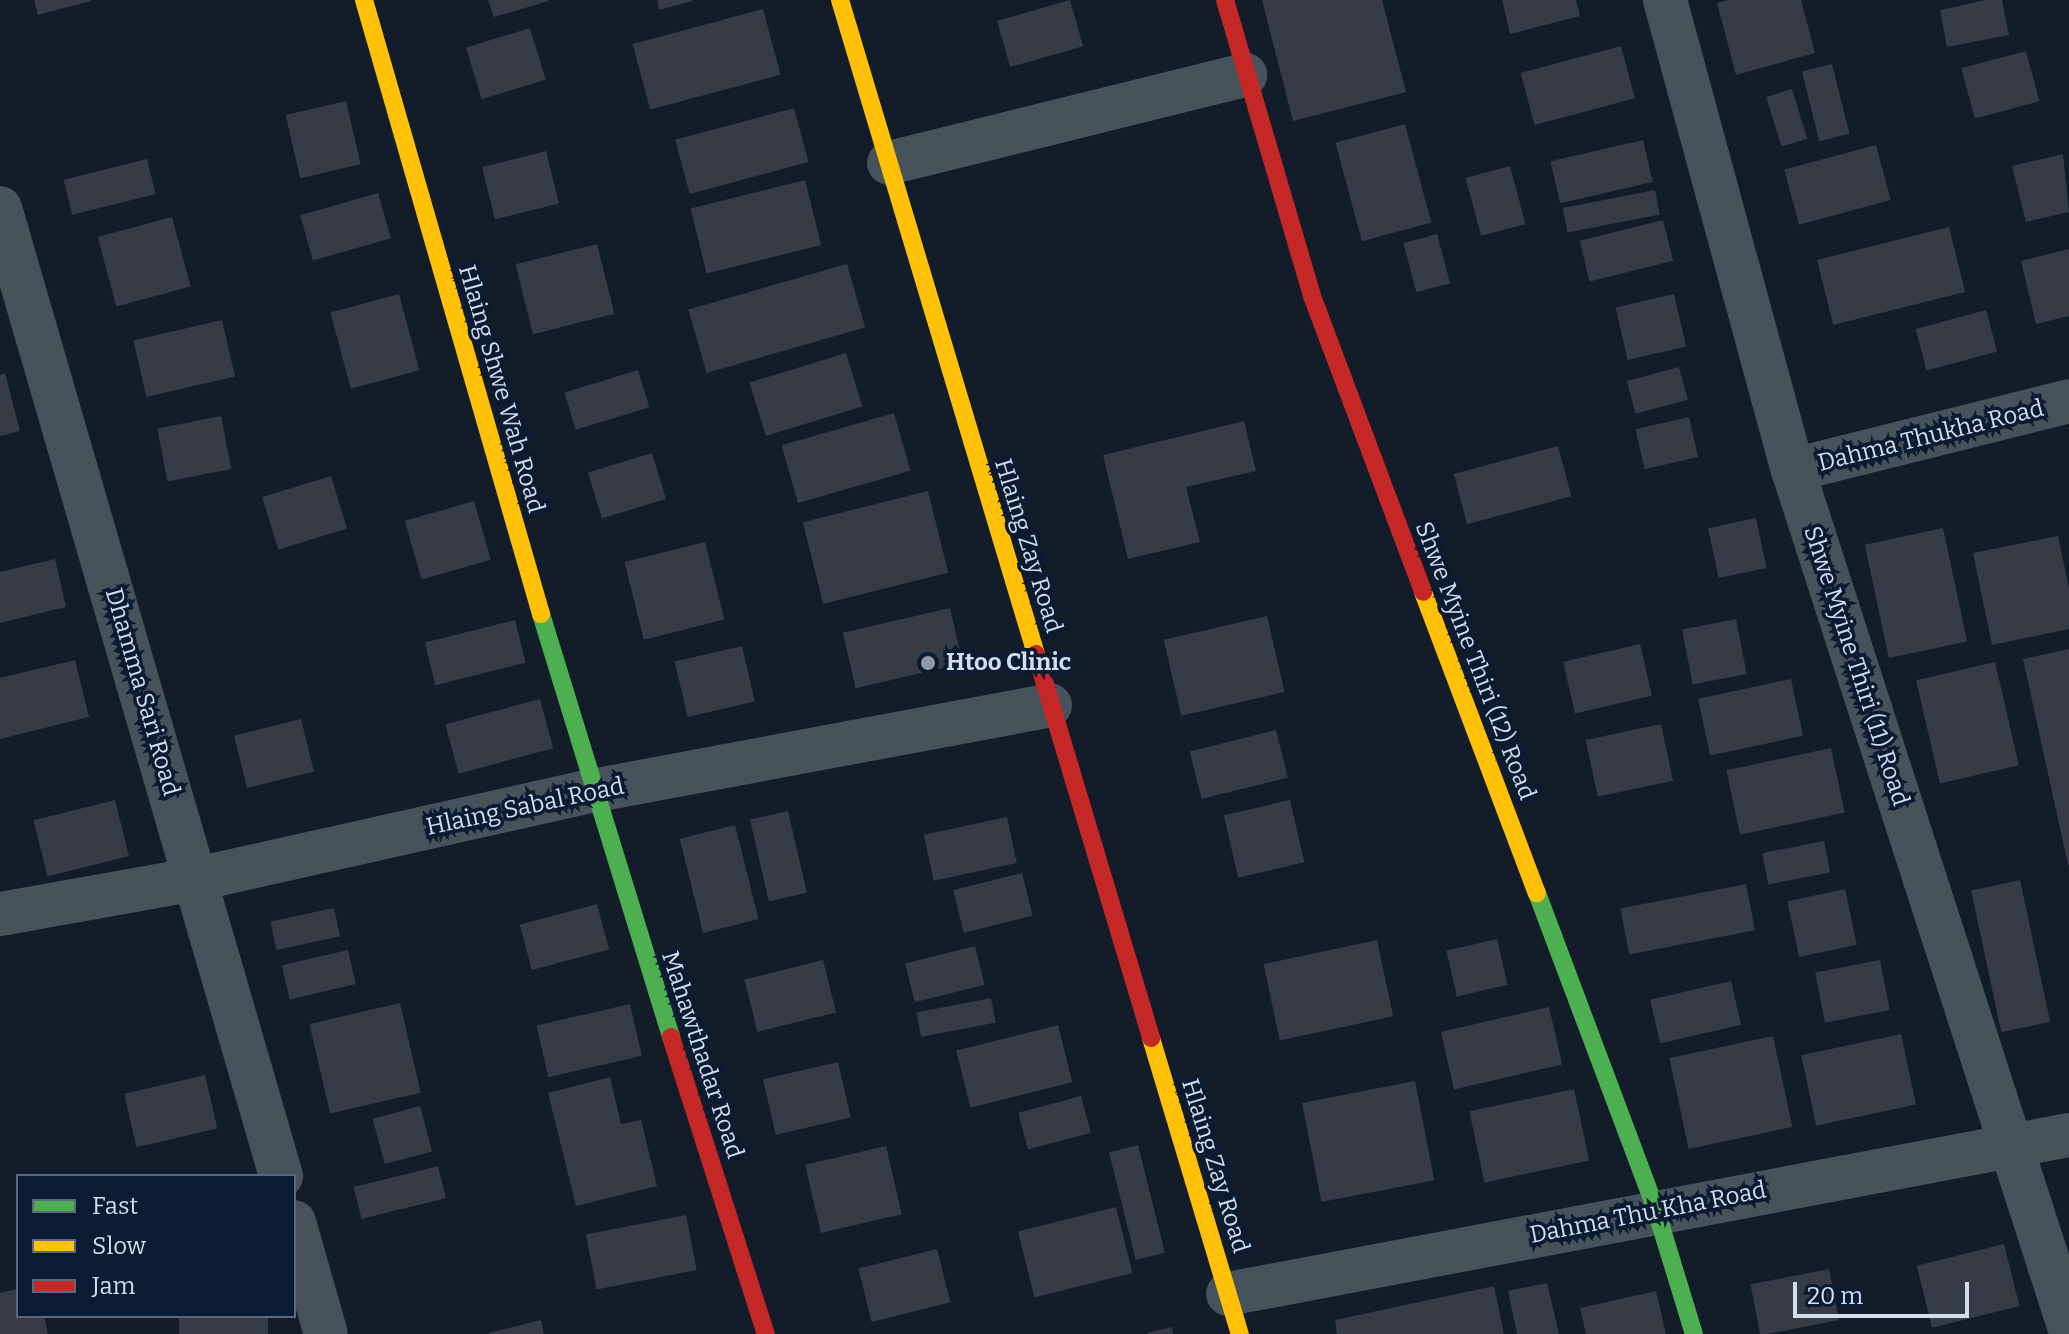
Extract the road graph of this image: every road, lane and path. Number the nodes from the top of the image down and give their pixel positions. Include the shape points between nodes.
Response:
1 (364, 0) edge
2 (840, 0) edge
3 (1225, 0) edge
4 (1665, 0) edge
5 (1245, 75) junction
6 (889, 163) junction
7 (0, 208) edge
8 (2069, 401) edge
9 (1793, 470) junction
10 (1050, 705) junction
11 (592, 791) junction
12 (197, 879) junction
13 (0, 914) edge
14 (2069, 1135) edge
15 (2012, 1147) junction
16 (280, 1174) edge
17 (1656, 1210) junction
18 (296, 1229) edge
19 (1234, 1314) edge
20 (2069, 1326) edge
21 (326, 1334) edge
22 (766, 1334) edge
23 (1694, 1334) edge

1 - 11 street, Hlaing Shwe Wah Road
2 - 6 street, Hlaing Zay Road
3 - 5 street, Shwe Myine Thiri (12) Road
4 - 9 street, Shwe Myine Thiri (11) Road
5 - 6 street
5 - 17 street, Shwe Myine Thiri (12) Road via 1312,296
6 - 10 street, Hlaing Zay Road
7 - 12 street, Dhamma Sari Road
8 - 9 street, Dahma Thukha Road
9 - 15 street, Shwe Myine Thiri (11) Road
10 - 11 street, Hlaing Sabal Road
10 - 19 street, Hlaing Zay Road
11 - 12 street, Hlaing Sabal Road
11 - 22 street, Mahawthadar Road
12 - 13 street, Hlaing Sabal Road
12 - 16 street, Dhamma Sari Road
14 - 15 street, Dahma Thu Kha Road
15 - 17 street, Dahma Thu Kha Road
15 - 20 street, Shwe Myine Thiri (11) Road
17 - 19 street, Dahma Thu Kha Road
17 - 23 street, Shwe Myine Thiri (12) Road
18 - 21 street

